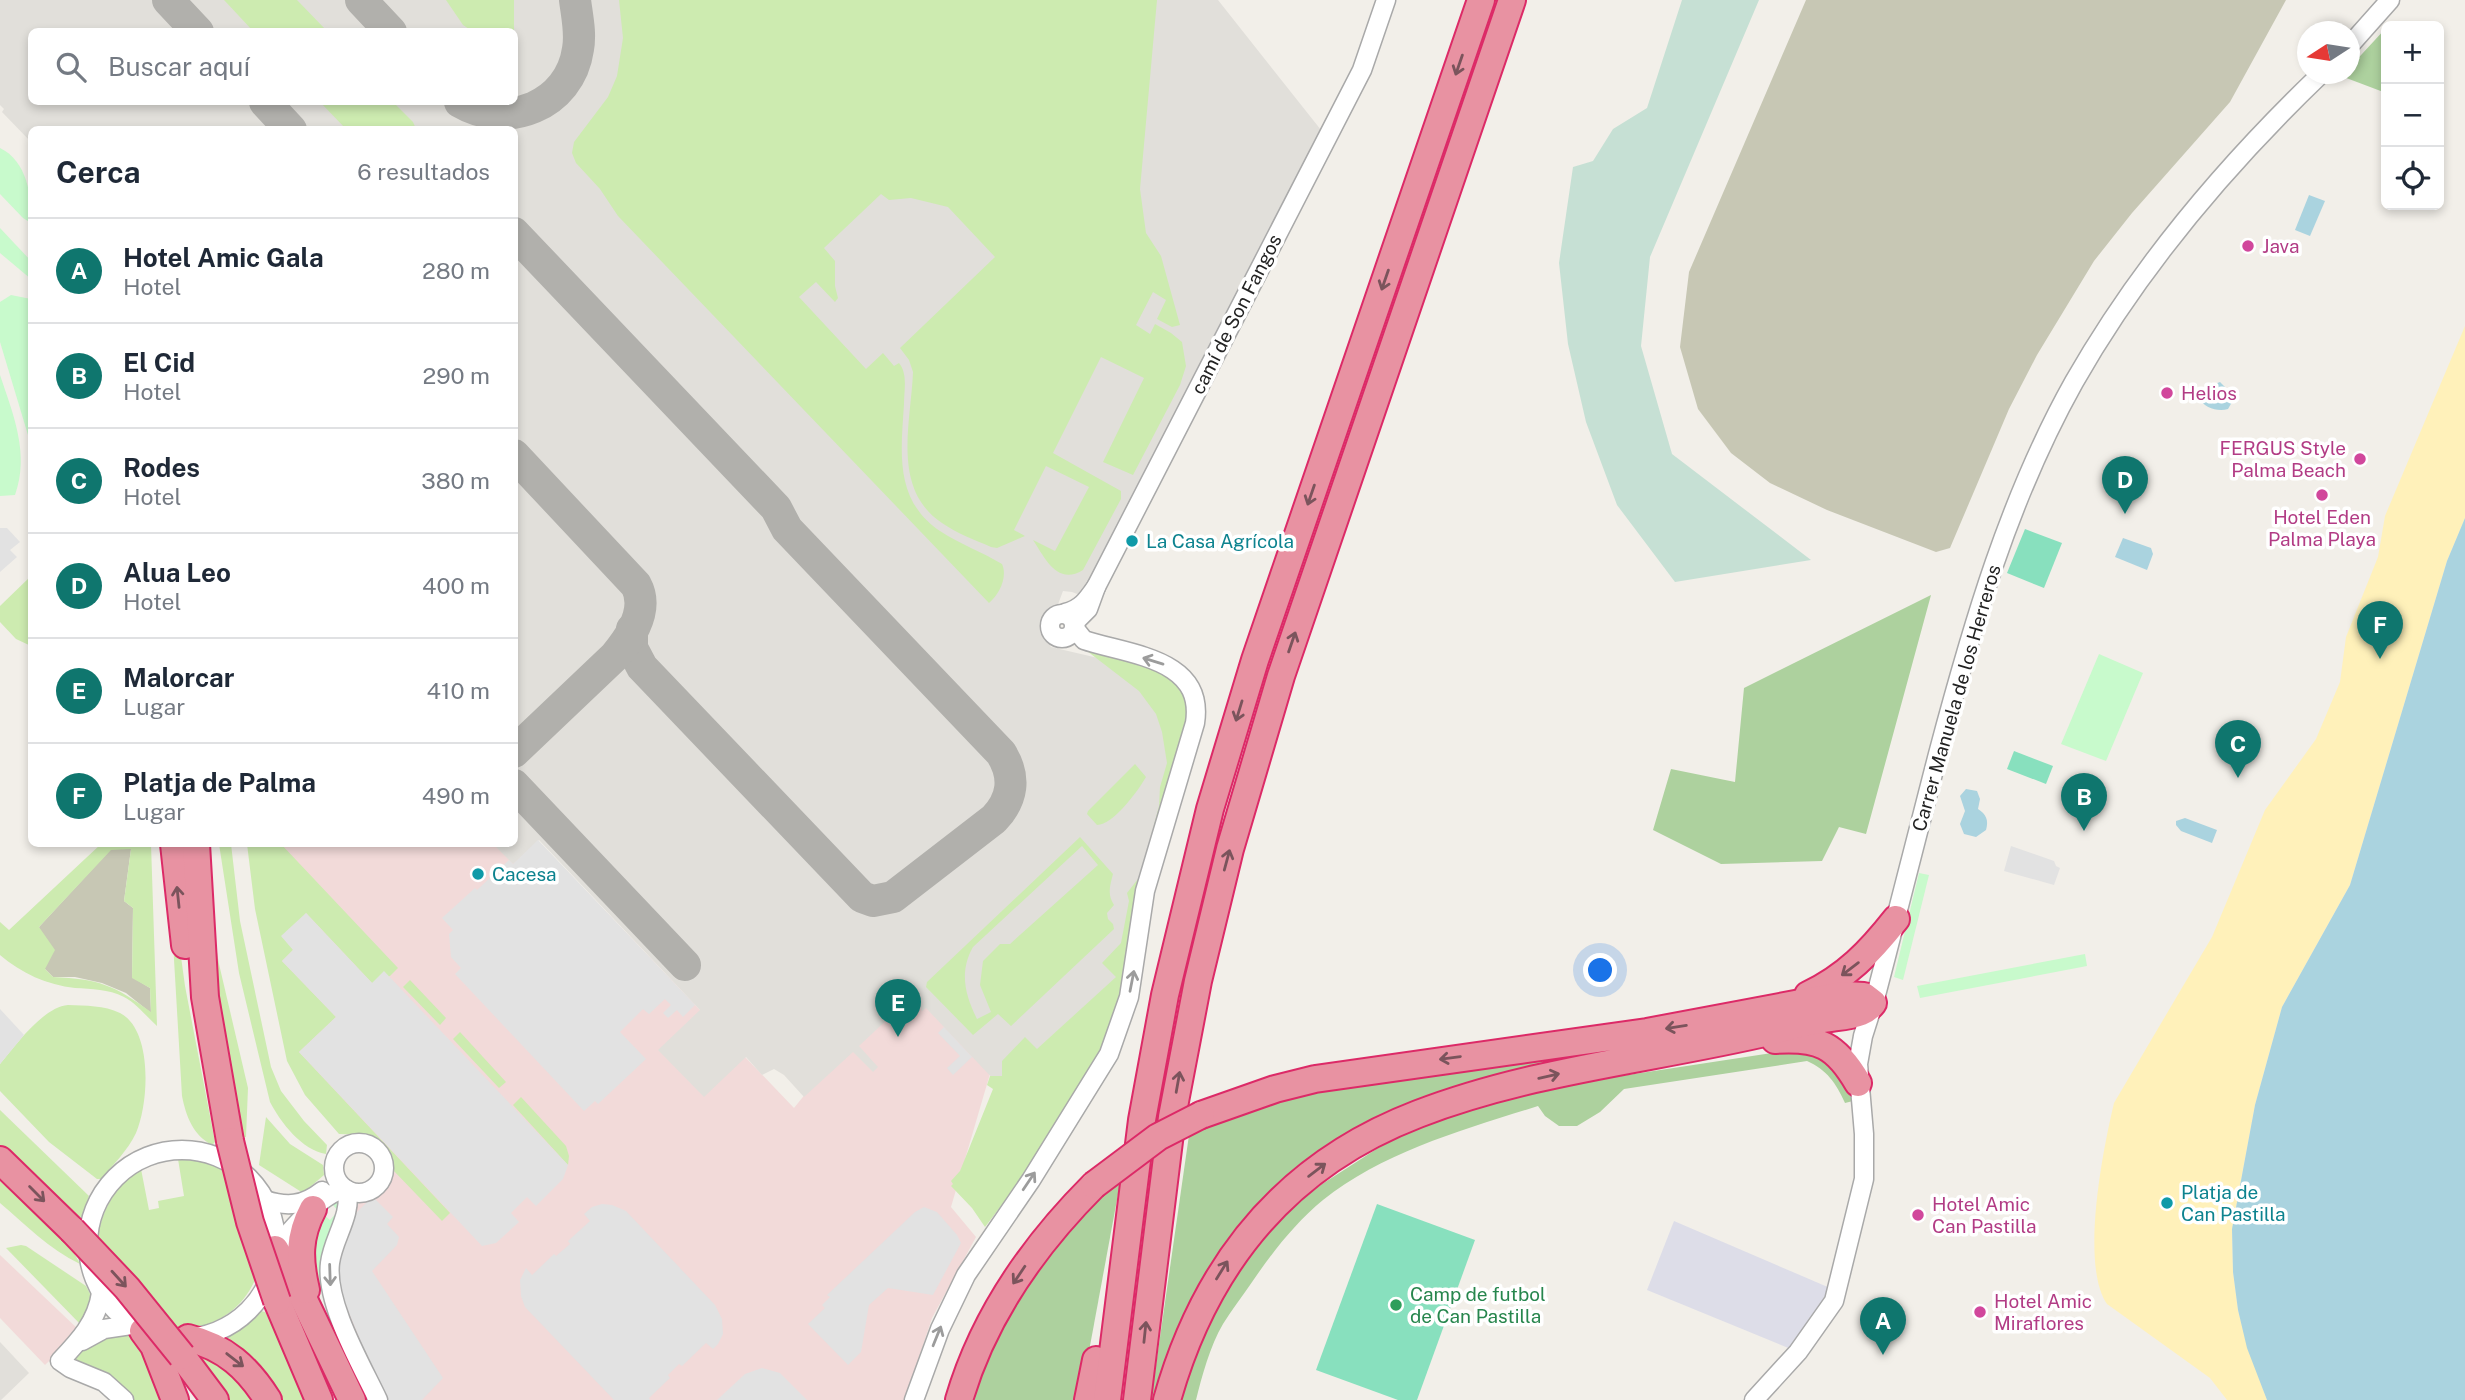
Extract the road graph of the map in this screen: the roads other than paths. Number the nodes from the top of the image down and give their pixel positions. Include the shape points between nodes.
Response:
1 (1386, 0) edge
2 (1481, 0) edge
3 (1512, 0) edge
4 (2390, 0) edge
5 (2360, 34) edge
6 (2311, 84) edge
7 (174, 847) edge
8 (196, 847) edge
9 (1896, 919) junction
10 (1873, 1003) junction
11 (1743, 1014) junction
12 (1721, 1044) junction
13 (218, 1083) junction
14 (1858, 1083) junction
15 (0, 1160) edge
16 (334, 1172) junction
17 (346, 1190) junction
18 (367, 1192) junction
19 (265, 1200) junction
20 (313, 1209) junction
21 (347, 1210) junction
22 (1128, 1222) junction
23 (275, 1249) junction
24 (101, 1293) junction
25 (312, 1316) junction
26 (137, 1328) junction
27 (76, 1345) junction
28 (185, 1347) junction
29 (124, 1400) edge
30 (174, 1400) edge
31 (215, 1400) edge
32 (268, 1400) edge
33 (318, 1400) edge
34 (352, 1400) edge
35 (378, 1400) edge
36 (914, 1400) edge
37 (959, 1400) edge
38 (1088, 1400) edge
39 (1107, 1400) edge
40 (1137, 1400) edge
41 (1167, 1400) edge
42 (1754, 1400) edge

36 -> 1 street, camí de Son Fangos via 966,1275 1109,1054 1129,997 1145,891 1195,723 1192,691 1177,671 1084,640 1070,620 1090,605 1362,69
2 -> 22 highway via 1217,781 1164,995
40 -> 3 highway via 1176,1094 1230,849 1288,655
4 - 5 street
6 - 9 street, Carrer Manuela de los Herreros via 2247,146 2159,253 2081,371 2047,436 2013,511 1979,606
13 -> 7 highway via 190,983
8 - 13 highway via 205,998
9 - 10 street, Carrer Manuela de los Herreros
9 -> 11 highway via 1867,954 1836,980 1809,994
10 - 11 highway via 1853,994
10 - 12 highway via 1861,1012
10 - 14 street, Carrer Manuela de los Herreros via 1860,1052
11 -> 37 highway, bridge via 1315,1079 1201,1115 1158,1137 1094,1185 1049,1234 1007,1294 974,1358
12 - 14 highway via 1816,1042 1837,1052
41 -> 12 highway via 1198,1314 1241,1243 1290,1192 1363,1139 1462,1098 1549,1076
13 - 33 highway, bridge via 250,1222
14 - 42 street, Carrer Manuela de los Herreros via 1864,1179 1834,1301 1798,1352
15 -> 28 highway, bridge
16 - 17 street
16 - 18 street via 336,1157 345,1147 372,1146 384,1170 380,1182
16 - 19 street via 329,1185 306,1201 291,1206
17 - 18 street
17 - 20 street
17 - 21 street
18 - 21 street
19 - 23 street
19 - 24 street via 241,1168 200,1150 163,1151 136,1161 107,1187 92,1217 89,1256
20 - 23 street
20 - 25 highway via 300,1249
21 -> 35 street via 331,1256 330,1286
22 - 38 highway via 1112,1267
22 - 39 highway
23 - 25 highway
23 - 28 street via 268,1282 248,1309
24 - 26 street via 110,1307
24 - 27 street via 97,1314
25 - 34 highway
26 - 27 street via 104,1329
26 - 28 street
26 - 30 highway via 154,1346
27 - 29 street via 60,1361 104,1381
28 - 31 highway
28 -> 32 highway via 203,1342 231,1356

